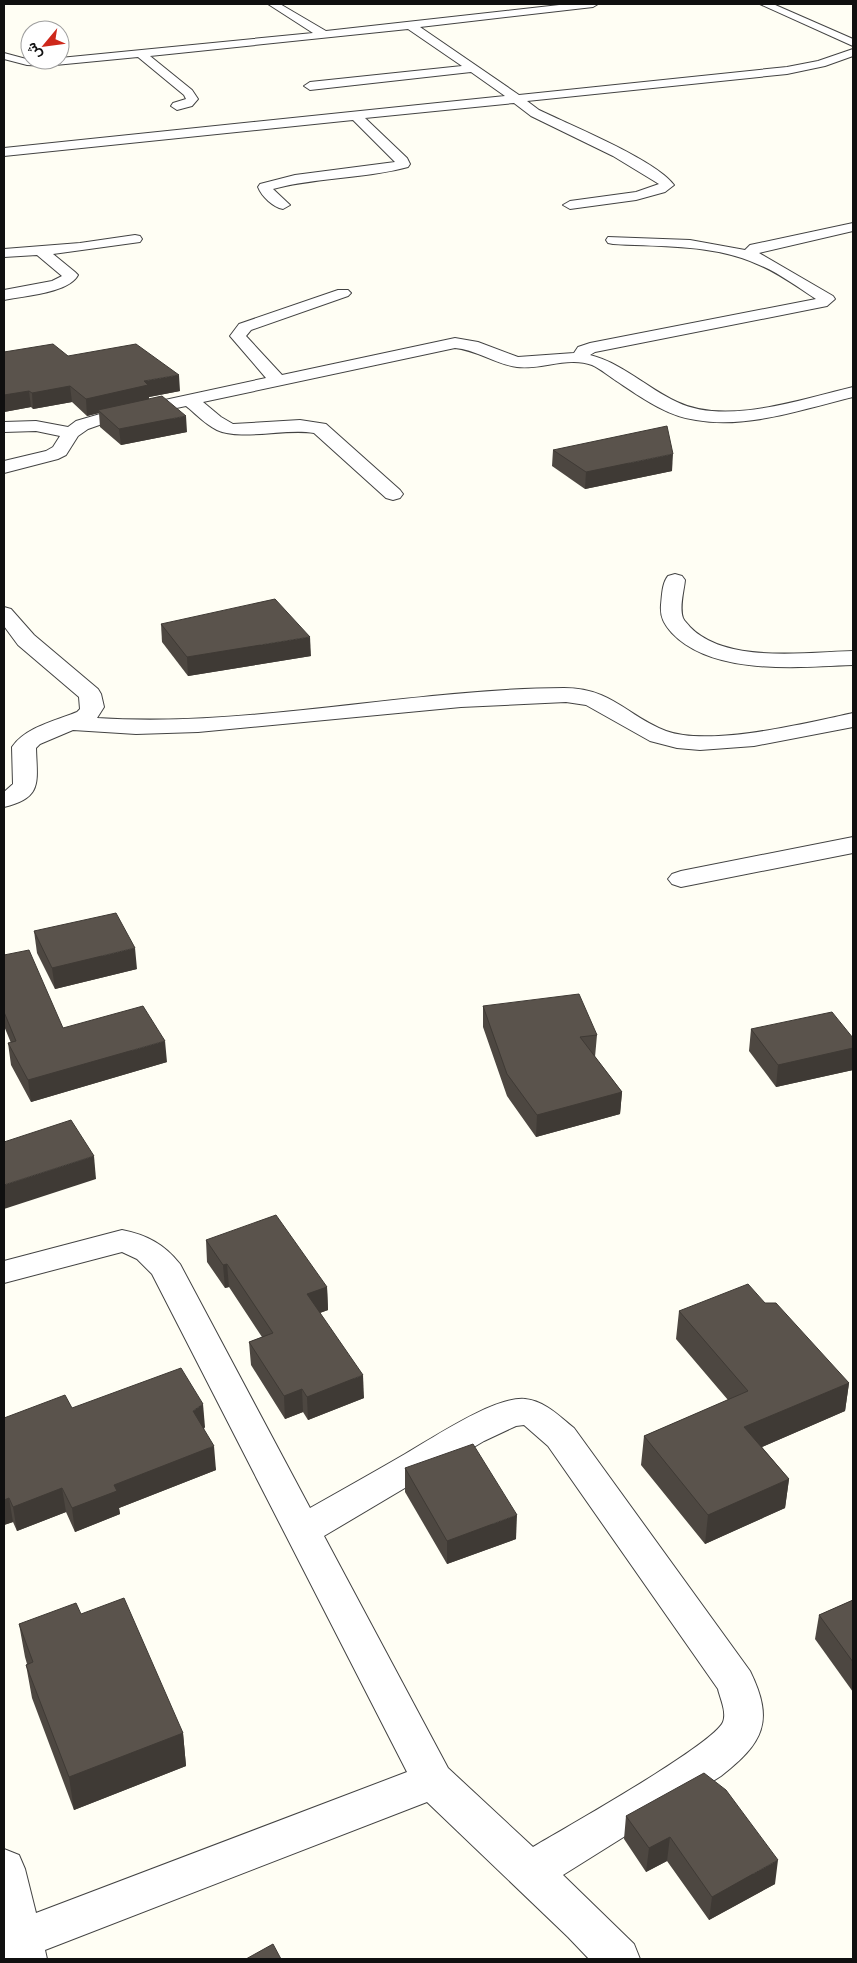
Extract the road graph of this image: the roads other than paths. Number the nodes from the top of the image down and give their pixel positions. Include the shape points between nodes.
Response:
1 (273, 4) edge
2 (490, 4) edge
3 (593, 4) edge
4 (765, 4) edge
5 (512, 14) junction
6 (410, 25) junction
7 (324, 35) junction
8 (853, 43) edge
9 (853, 52) edge
10 (140, 53) junction
11 (4, 56) edge
12 (474, 68) junction
13 (310, 86) dead end
14 (516, 99) junction
15 (177, 106) dead end
16 (356, 116) junction
17 (4, 152) edge
18 (283, 205) dead end
19 (570, 205) dead end
20 (853, 227) edge
21 (135, 239) dead end
22 (613, 240) dead end
23 (40, 250) junction
24 (4, 254) edge
25 (753, 257) junction
26 (343, 293) dead end
27 (4, 295) edge
28 (580, 358) junction
29 (278, 380) junction
30 (853, 392) edge
31 (190, 400) junction
32 (4, 427) edge
33 (70, 434) junction
34 (4, 467) edge
35 (394, 494) dead end
36 (675, 580) dead end
37 (4, 613) edge
38 (853, 658) edge
39 (853, 720) edge
40 (70, 724) junction
41 (4, 800) edge
42 (853, 845) edge
43 (681, 879) dead end
44 (4, 1272) edge
45 (303, 1530) junction
46 (433, 1781) junction
47 (4, 1869) edge
48 (530, 1872) junction
49 (23, 1949) edge
50 (618, 1959) edge

1 - 7 street
2 - 5 street
3 - 5 street
4 - 8 street
5 - 6 street
6 - 7 street
6 - 12 street
7 - 10 street
9 - 14 street via 792,69
10 - 11 street via 45,63
10 - 15 street via 188,92 192,99
12 - 13 street
12 - 14 street
14 - 16 street
14 - 19 street via 535,113 640,166 667,185 644,195
16 - 17 street
16 - 18 street via 403,164 294,179 264,187
20 - 25 street via 756,248 751,252
21 - 23 street
22 - 25 street via 692,245
23 - 24 street
23 - 27 street via 70,275 68,279 57,285
25 - 28 street via 822,295 826,301 590,348
26 - 29 street via 240,331 241,341
28 - 29 street via 518,362 455,342
28 - 30 street via 599,362 670,405 694,415 710,417 745,415
29 - 31 street
31 - 33 street via 82,425
31 - 35 street via 223,427 232,429 300,425 320,428
32 - 33 street via 36,426
33 - 34 street via 60,451
36 - 38 street via 671,612 674,622 714,651 754,659
37 - 40 street via 26,640 90,694 94,707 91,712
39 - 40 street via 750,739 680,742 658,736 601,701 566,695 423,704 195,725
40 - 41 street via 32,740 24,747 25,786 16,796
42 - 43 street
44 - 45 street via 122,1241 136,1243 157,1257 168,1272
45 - 46 street
45 - 48 street via 472,1432 511,1413 535,1415 561,1437 736,1683 744,1717 730,1743 706,1763
46 - 48 street
46 - 49 street
47 - 49 street
48 - 50 street

